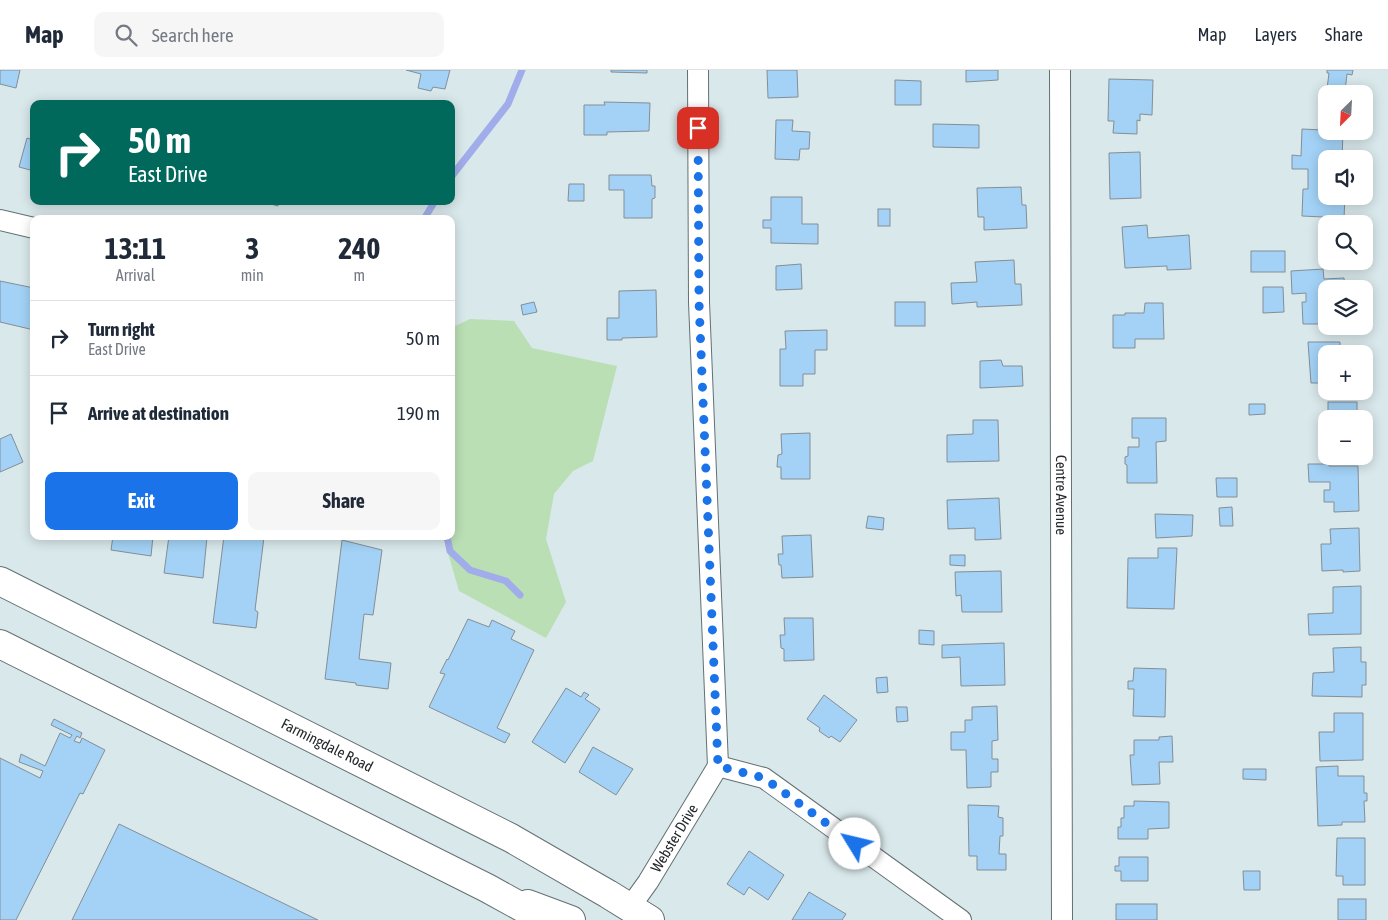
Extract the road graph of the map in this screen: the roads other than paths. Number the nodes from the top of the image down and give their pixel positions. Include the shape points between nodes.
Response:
1 (698, 70) edge
2 (1060, 70) edge
3 (0, 220) edge
4 (30, 227) edge
5 (0, 581) edge
6 (0, 644) edge
7 (718, 766) junction
8 (487, 888) junction
9 (632, 916) edge
10 (545, 920) edge
11 (572, 920) edge
12 (961, 920) edge
13 (1062, 920) edge

1 - 7 street via 699,302
2 - 13 street, Centre Avenue
3 - 4 street
5 - 9 main road, Farmingdale Road via 511,838
6 - 8 main road
7 - 9 street, Webster Drive via 648,882
7 - 12 street via 764,778
8 - 10 main road
8 - 11 main road

